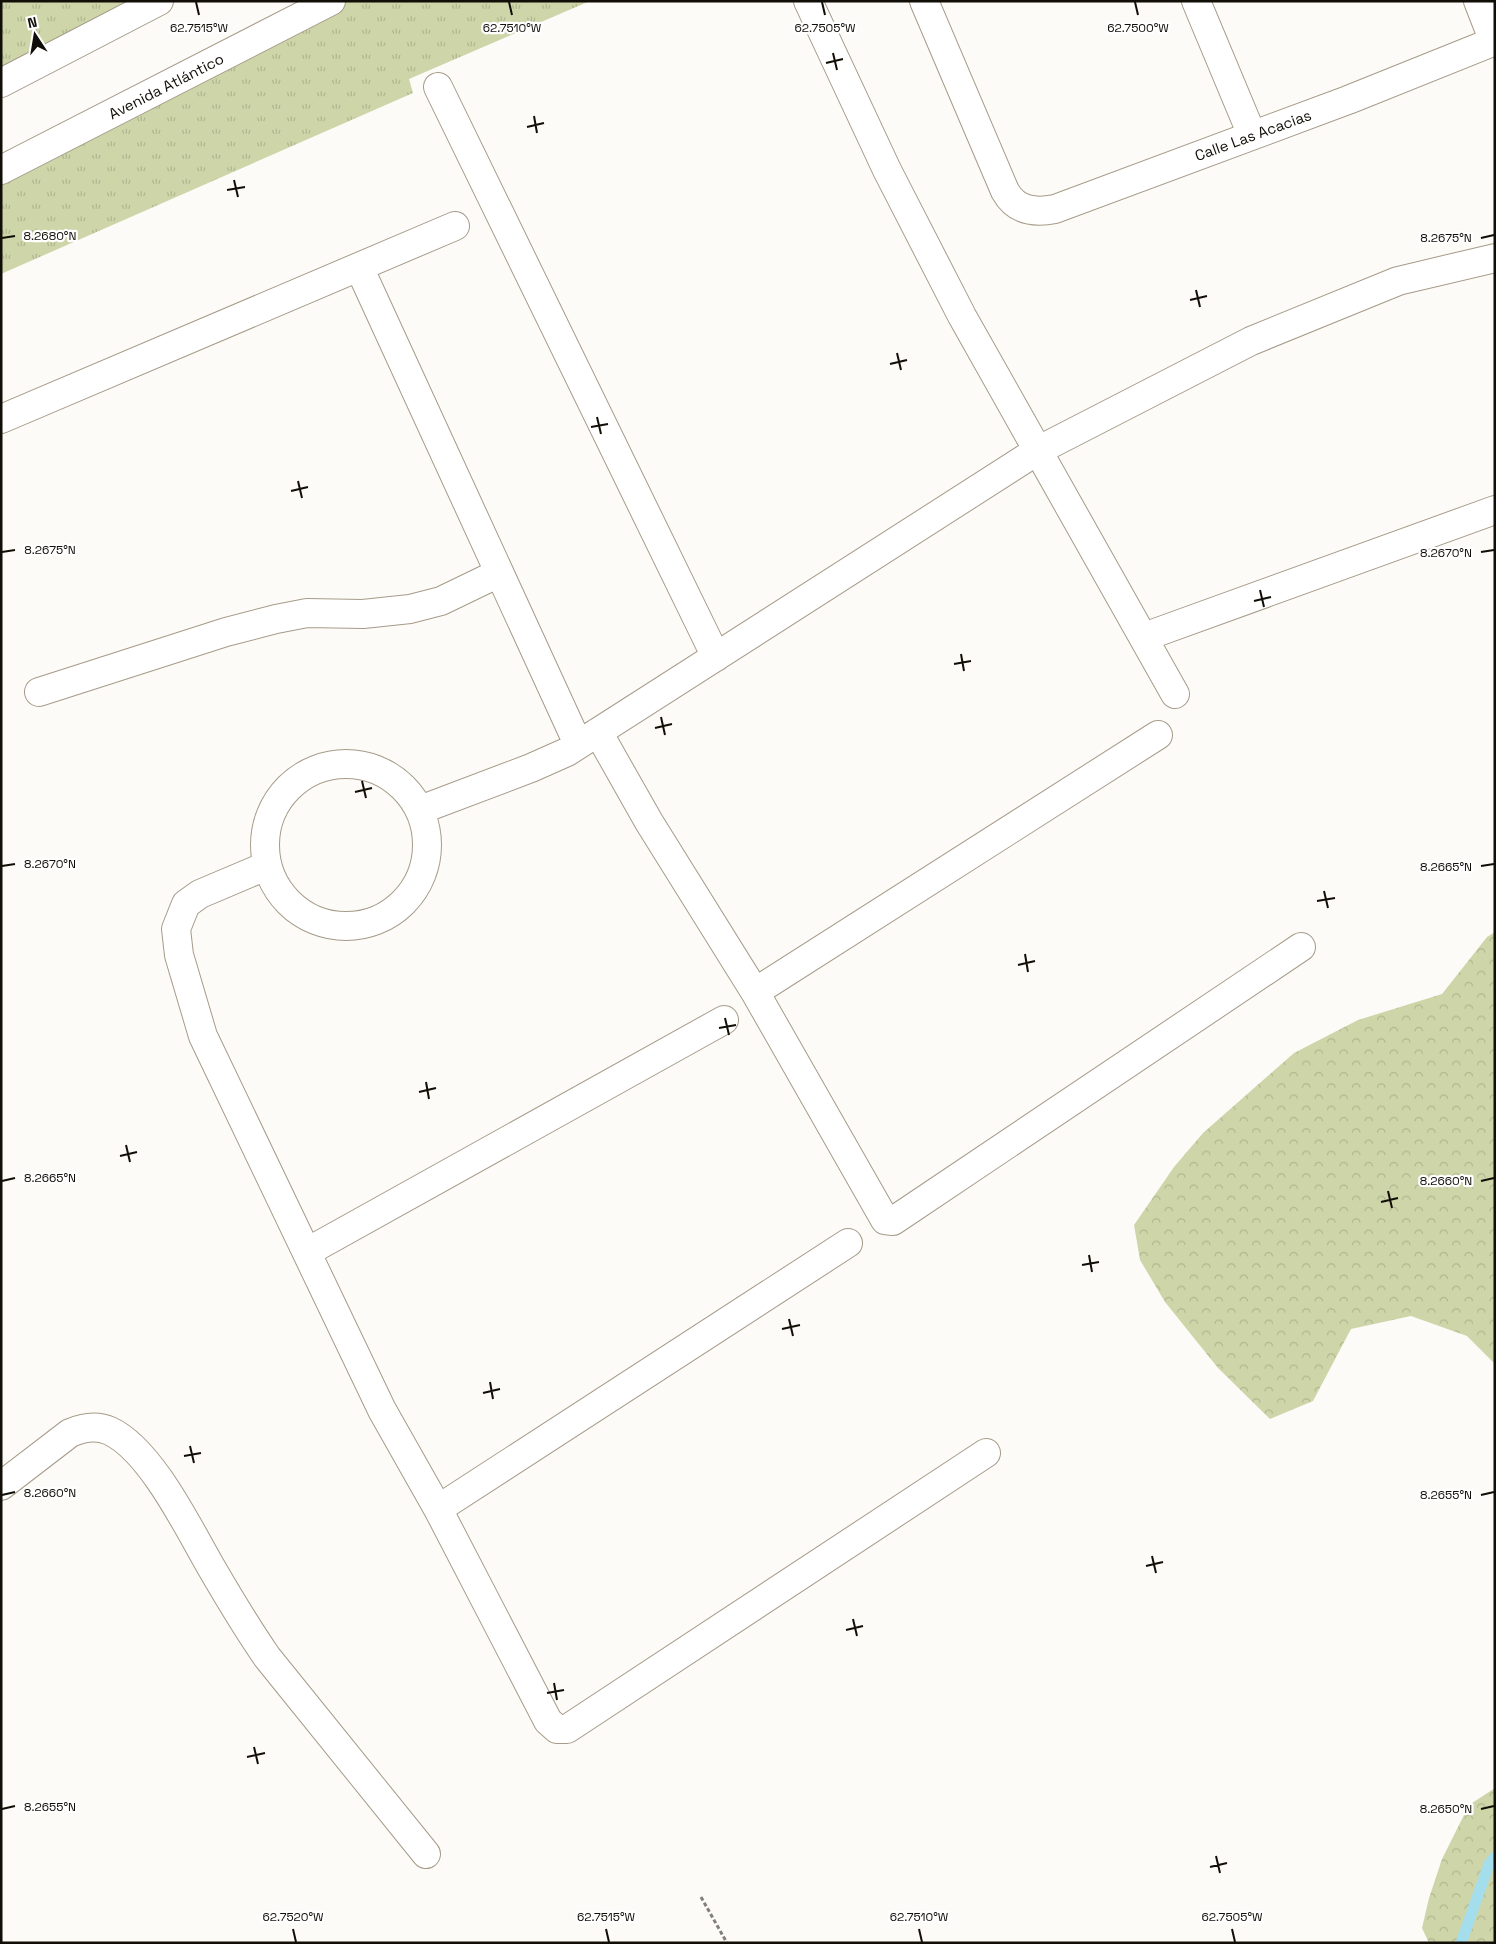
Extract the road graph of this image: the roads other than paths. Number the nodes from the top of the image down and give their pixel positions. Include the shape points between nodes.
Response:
1 (159, 1) edge
2 (331, 1) edge
3 (808, 1) edge
4 (924, 1) edge
5 (1196, 1) edge
6 (1478, 1) edge
7 (1494, 42) edge
8 (1, 83) edge
9 (438, 87) dead end
10 (1252, 135) junction
11 (1, 170) edge
12 (455, 226) dead end
13 (1495, 258) edge
14 (358, 267) junction
15 (1, 418) edge
16 (1036, 451) junction
17 (1495, 510) edge
18 (499, 573) junction
19 (1144, 637) junction
20 (716, 657) junction
21 (39, 692) dead end
22 (1175, 694) dead end
23 (1158, 735) dead end
24 (588, 738) junction
25 (420, 810) junction
26 (266, 866) junction
27 (1300, 948) dead end
28 (756, 992) junction
29 (724, 1020) dead end
30 (848, 1243) dead end
31 (307, 1252) junction
32 (986, 1453) dead end
33 (1, 1486) edge
34 (438, 1508) junction
35 (426, 1854) dead end

1 - 8 street
2 - 11 street, Avenida Atlántico
3 - 16 street via 892,179
4 - 10 street, Calle Las Acacias via 1010,200 1022,208 1037,212 1055,208
5 - 10 street
6 - 7 street
7 - 10 street, Calle Las Acacias
9 - 20 street
12 - 14 street
13 - 16 street via 1398,281 1360,295 1251,341
14 - 15 street
14 - 18 street
16 - 19 street
16 - 20 street
17 - 19 street
18 - 21 street via 441,601 410,609 364,614 307,613 276,619
18 - 24 street
19 - 22 street
20 - 24 street
23 - 28 street
24 - 25 street via 531,768
24 - 28 street via 649,822
25 - 26 street via 406,789 384,773 360,765 333,764 309,772 286,789 271,812 264,838
25 - 26 street via 427,844 426,861 417,886 400,906 378,920 351,926 323,924 298,911 278,892
26 - 31 street via 200,894 186,904 176,929 178,955 203,1036
27 - 28 street via 893,1221 885,1220 879,1212
29 - 31 street
30 - 34 street
31 - 34 street via 382,1410
32 - 34 street via 567,1729 556,1729 548,1721
33 - 35 street via 70,1433 82,1428 110,1431 127,1442 159,1480 245,1626 267,1657

